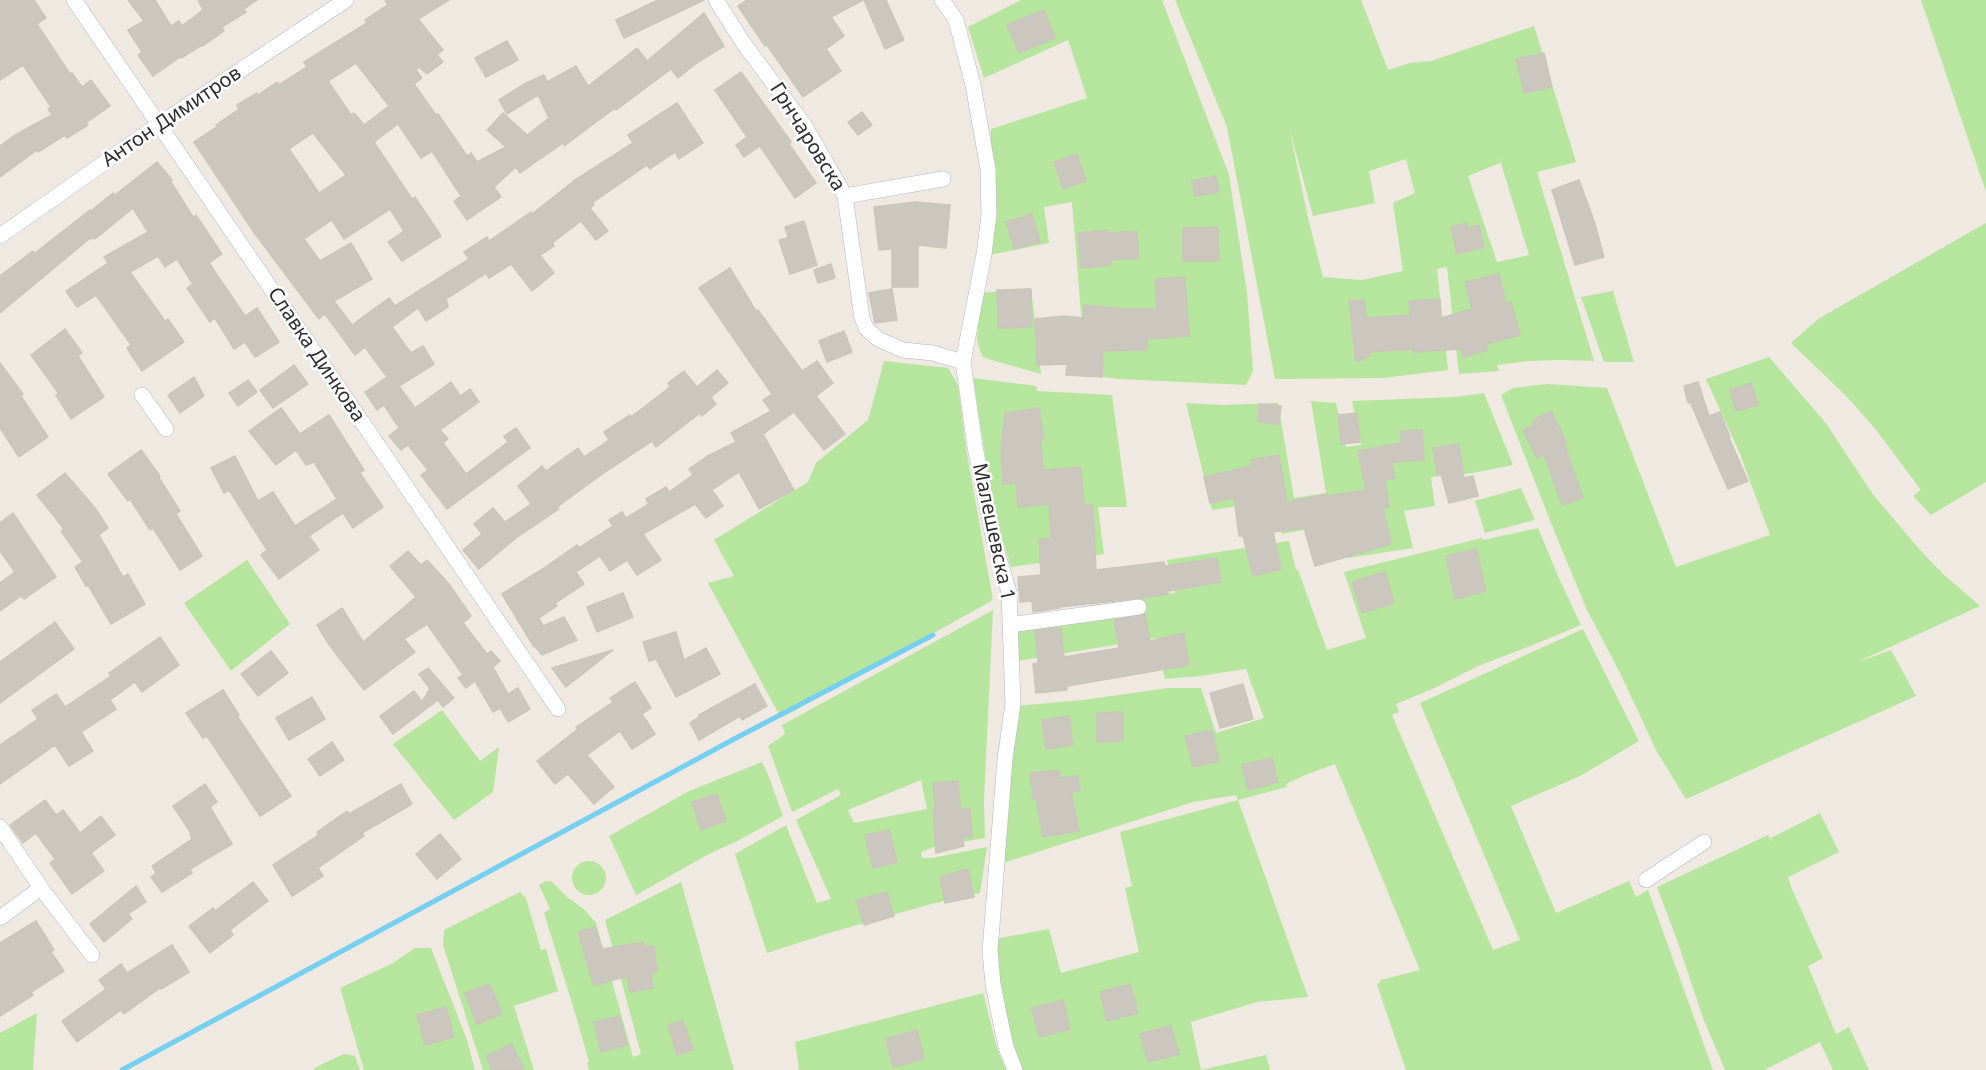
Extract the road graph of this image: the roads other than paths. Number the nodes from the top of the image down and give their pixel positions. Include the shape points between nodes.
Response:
1 (74, 0) edge
2 (346, 0) edge
3 (716, 0) edge
4 (942, 0) edge
5 (158, 124) junction
6 (943, 179) dead end
7 (845, 196) junction
8 (0, 236) edge
9 (963, 362) junction
10 (142, 395) dead end
11 (166, 429) dead end
12 (1139, 607) dead end
13 (1010, 624) junction
14 (558, 709) dead end
15 (0, 828) edge
16 (1704, 842) dead end
17 (1646, 880) dead end
18 (41, 888) junction
19 (0, 918) edge
20 (92, 955) dead end
21 (1015, 1070) edge

1 - 5 street, Славка Динкова
2 - 5 street, Антон Димитров
3 - 7 street, Грнчаровска via 805,126
4 - 9 street, Малешевска 1 via 956,20 988,169 989,215 984,254
5 - 8 street, Антон Димитров
5 - 14 street, Славка Динкова
6 - 7 street
7 - 9 street, Грнчаровска via 866,328 878,339 903,350
9 - 13 street, Малешевска 1 via 985,499 1009,592
10 - 11 street
12 - 13 street
13 - 21 street, Малешевска 1 via 1013,704 990,951 999,1014
15 - 18 street
16 - 17 street
18 - 19 street
18 - 20 street

